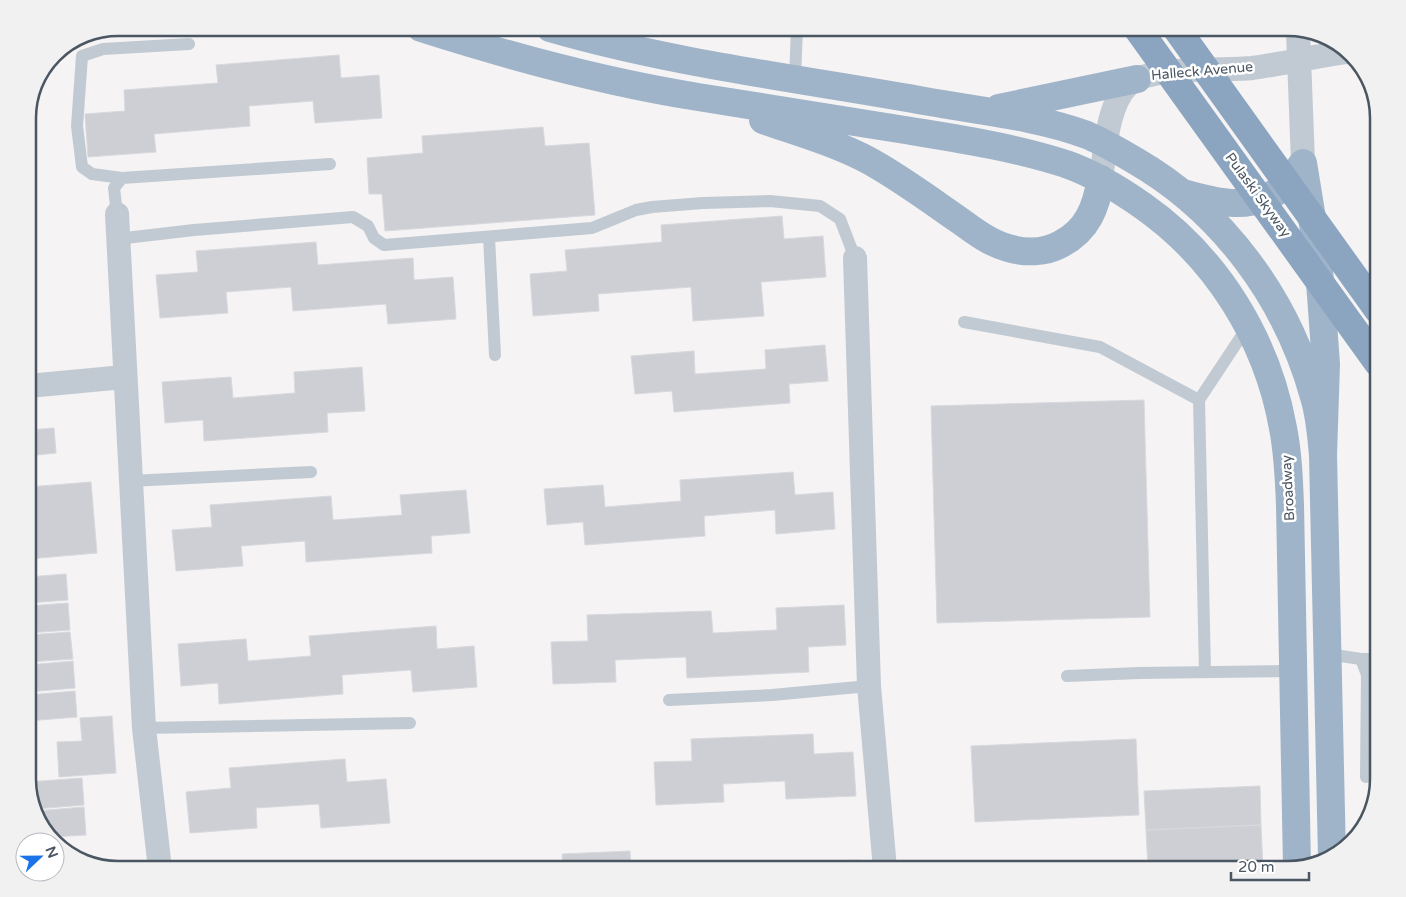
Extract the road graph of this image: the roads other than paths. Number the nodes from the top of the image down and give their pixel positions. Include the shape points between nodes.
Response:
1 (448, 36) edge
2 (581, 36) edge
3 (797, 36) edge
4 (1143, 36) edge
5 (1182, 36) edge
6 (1298, 37) edge
7 (189, 44) dead end
8 (1337, 53) edge
9 (1298, 59) junction
10 (795, 78) junction
11 (1137, 79) junction
12 (698, 97) junction
13 (982, 111) junction
14 (1106, 144) junction
15 (1303, 163) junction
16 (330, 164) dead end
17 (122, 178) junction
18 (1102, 179) junction
19 (1181, 192) junction
20 (117, 214) joint
21 (489, 237) junction
22 (117, 239) junction
23 (855, 258) joint
24 (1370, 299) edge
25 (964, 322) dead end
26 (1248, 326) junction
27 (1370, 352) edge
28 (495, 355) dead end
29 (124, 377) junction
30 (36, 385) edge
31 (1199, 400) junction
32 (1324, 455) junction
33 (311, 472) dead end
34 (130, 481) junction
35 (1328, 654) junction
36 (1361, 659) junction
37 (1370, 659) edge
38 (1293, 671) junction
39 (1205, 672) junction
40 (1067, 676) dead end
41 (869, 686) junction
42 (669, 700) dead end
43 (410, 723) dead end
44 (144, 728) junction
45 (1366, 777) dead end
46 (1332, 848) edge
47 (1297, 860) edge
48 (159, 861) edge
49 (883, 861) edge

1 - 12 highway via 551,67
2 - 10 highway via 638,51
3 - 10 lane
4 - 27 highway, Pulaski Skyway
5 - 24 highway
6 - 9 street
7 - 17 lane via 103,49 82,56 77,126 82,167 92,174
8 - 9 street, Halleck Avenue
9 - 11 street, Halleck Avenue via 1253,68 1158,73
9 - 15 street
10 - 13 highway
11 - 13 highway
11 - 14 street, Halleck Avenue via 1116,104
12 - 18 highway, Broadway via 1011,149 1066,164
12 - 18 highway via 862,157 982,236 1008,248 1032,252 1069,240 1097,203
13 - 14 highway via 1060,127
14 - 18 street, Halleck Avenue
14 - 19 highway
15 - 19 highway via 1280,190 1252,202 1217,201
15 - 32 highway via 1318,255 1325,354
16 - 17 lane
17 - 20 lane via 114,188
18 - 26 highway, Broadway via 1181,236 1219,279
19 - 32 highway via 1244,256 1282,315 1315,400
20 - 22 street
21 - 22 lane via 384,245 374,238 368,226 353,218
21 - 23 lane via 592,228 652,207 770,200 820,206 840,219
21 - 28 lane
22 - 29 street
23 - 41 street
25 - 31 lane via 1100,347
26 - 31 lane
26 - 38 highway, Broadway via 1278,405 1286,447
29 - 30 street
29 - 34 street
31 - 39 lane
32 - 35 highway
33 - 34 lane
34 - 44 street
35 - 36 lane
35 - 46 highway
36 - 37 lane
36 - 45 lane via 1367,675
38 - 39 lane
38 - 47 highway, Broadway
39 - 40 lane
41 - 42 lane
41 - 49 street
43 - 44 lane
44 - 48 street

